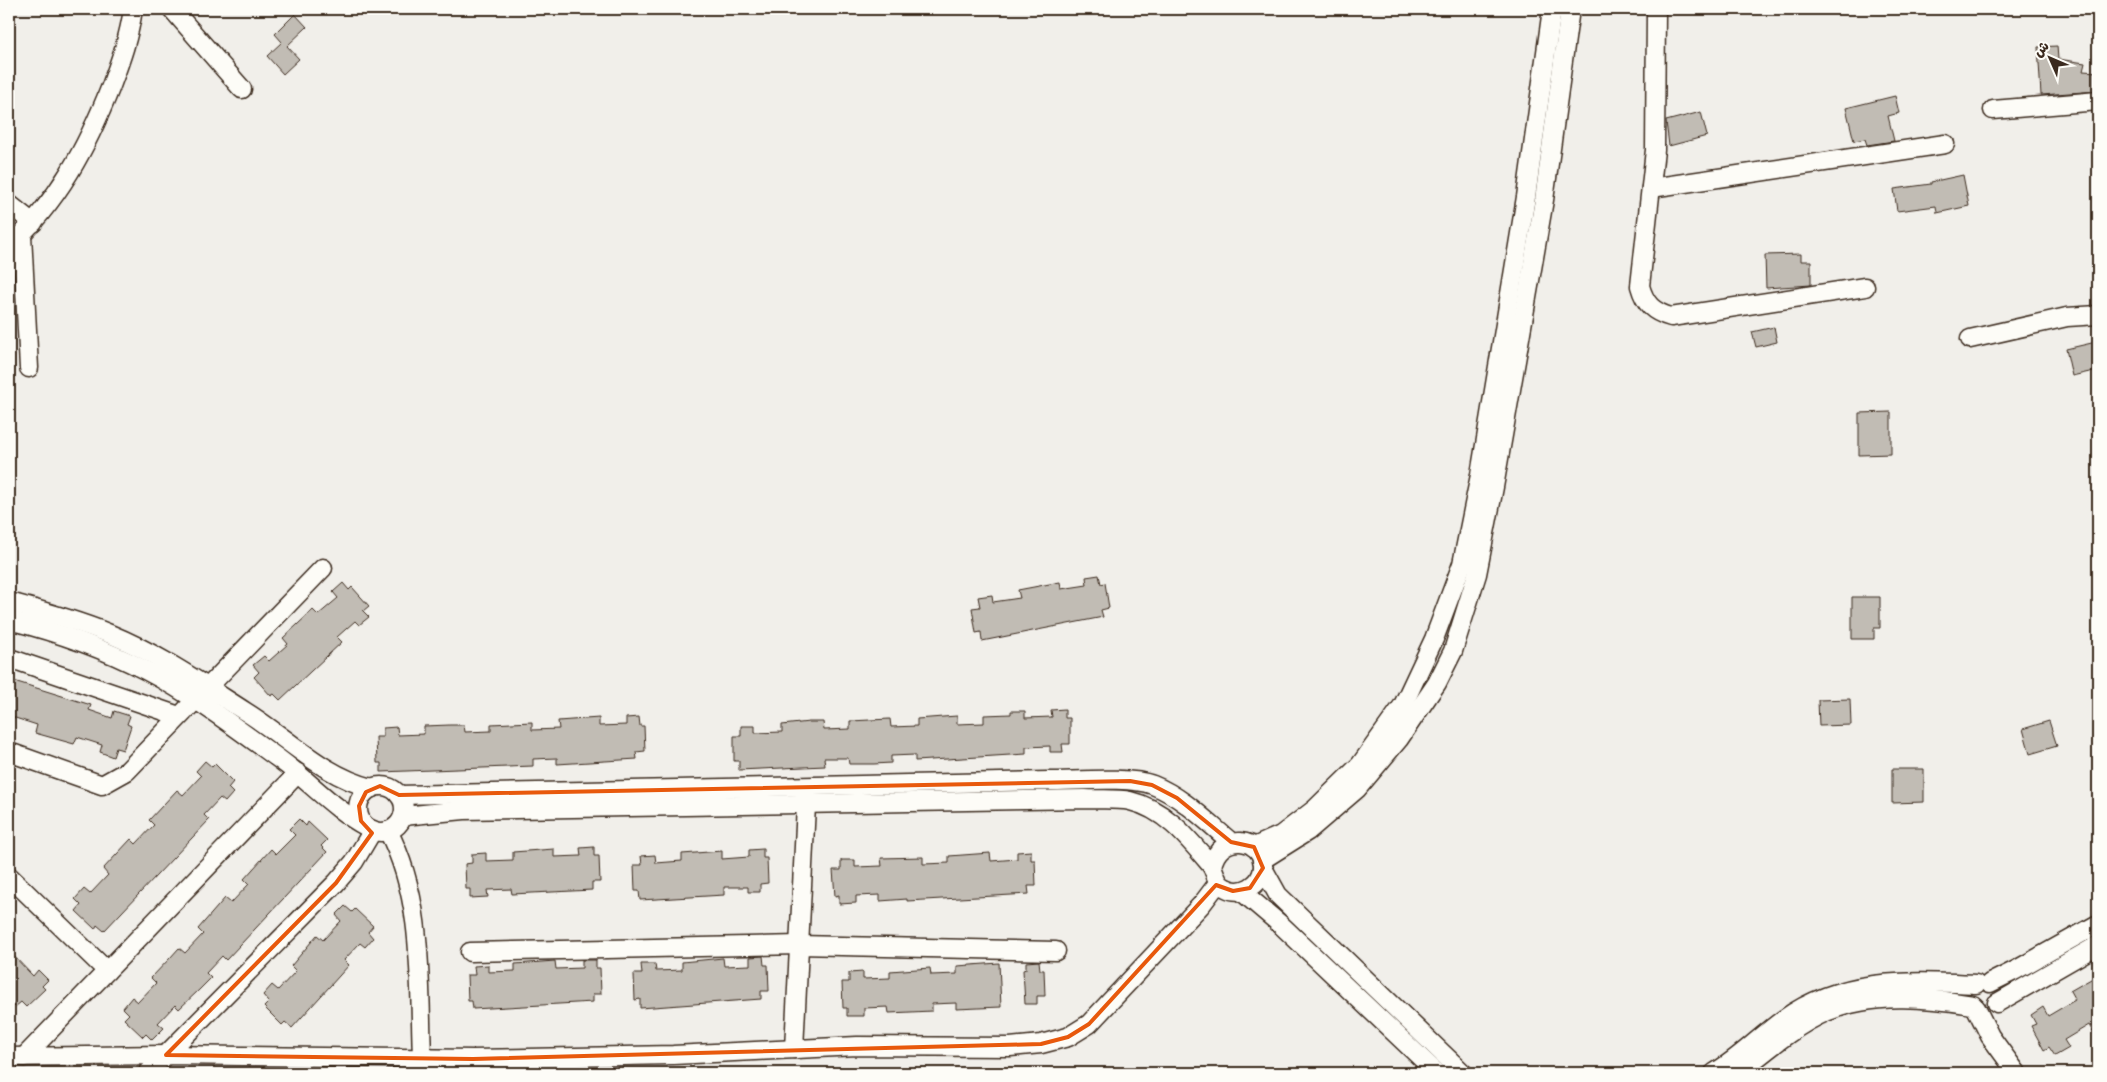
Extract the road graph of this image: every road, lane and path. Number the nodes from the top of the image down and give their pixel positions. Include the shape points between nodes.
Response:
1 (133, 9) edge
2 (172, 9) edge
3 (1552, 9) edge
4 (1570, 9) edge
5 (1656, 9) edge
6 (242, 89) dead end
7 (2098, 101) edge
8 (1993, 110) dead end
9 (1945, 144) dead end
10 (1650, 188) junction
11 (9, 204) edge
12 (28, 229) junction
13 (9, 246) edge
14 (1865, 287) dead end
15 (2098, 315) edge
16 (1970, 339) dead end
17 (29, 368) dead end
18 (323, 568) dead end
19 (9, 602) edge
20 (9, 620) edge
21 (9, 658) edge
22 (201, 694) junction
23 (179, 716) junction
24 (9, 752) edge
25 (298, 773) junction
26 (372, 788) junction
27 (399, 795) junction
28 (806, 805) junction
29 (403, 816) junction
30 (376, 829) junction
31 (1231, 842) junction
32 (1259, 859) junction
33 (1215, 875) junction
34 (9, 876) edge
35 (1242, 891) junction
36 (2098, 924) edge
37 (799, 945) junction
38 (2098, 945) edge
39 (1056, 951) dead end
40 (470, 952) dead end
41 (107, 971) junction
42 (1983, 984) junction
43 (1985, 1006) junction
44 (794, 1049) junction
45 (166, 1055) junction
46 (17, 1057) edge
47 (422, 1057) junction
48 (148, 1073) edge
49 (1438, 1073) edge
50 (1463, 1073) edge
51 (1714, 1073) edge
52 (1738, 1073) edge
53 (2017, 1073) edge

1 - 12 street via 129,38 97,122 64,182
2 - 6 street
3 - 32 street via 1524,206 1480,475 1462,564 1434,639 1403,705 1360,765 1315,809 1281,835
4 - 32 street via 1544,200 1494,487 1478,574 1453,651 1399,739 1357,789 1308,832
5 - 10 street via 1655,150
7 - 8 street
9 - 10 street
10 - 14 street via 1640,286 1647,302 1660,314 1672,317
11 - 12 street
12 - 13 street
12 - 17 street
15 - 16 street via 2067,317
18 - 22 street
19 - 22 street via 111,634 170,664
20 - 22 street via 50,630 105,651
21 - 23 street
22 - 23 street
22 - 25 street
22 - 26 street via 263,722 336,774
23 - 24 street via 127,771 102,785
25 - 30 street via 350,818
25 - 41 street
26 - 27 street via 387,787
26 - 30 street via 358,806 361,821
27 - 29 street
27 - 31 street via 1049,780 1130,781 1152,785 1177,798
28 - 29 street via 464,810
28 - 33 street via 1084,799 1130,801 1157,812 1182,830
28 - 37 street
29 - 30 street via 400,822
30 - 45 street via 336,884
30 - 47 street via 401,855 414,915
31 - 32 street via 1239,841
31 - 33 street via 1218,851
32 - 35 street via 1256,883
32 - 50 street via 1278,896
33 - 35 street via 1225,888
33 - 44 street via 1202,904 1111,1003 1089,1024 1068,1037 1010,1047
34 - 41 street
35 - 49 street
36 - 42 street via 2016,970
37 - 39 street
37 - 40 street
37 - 44 street
38 - 43 street
41 - 46 street
42 - 43 street via 1970,992
42 - 43 street via 1999,993
42 - 51 street via 1891,982 1830,994 1785,1019
43 - 52 street via 1894,998 1858,1002 1809,1022
43 - 53 street via 1996,1044
44 - 47 street via 673,1055
45 - 46 street
45 - 47 street
45 - 48 street

